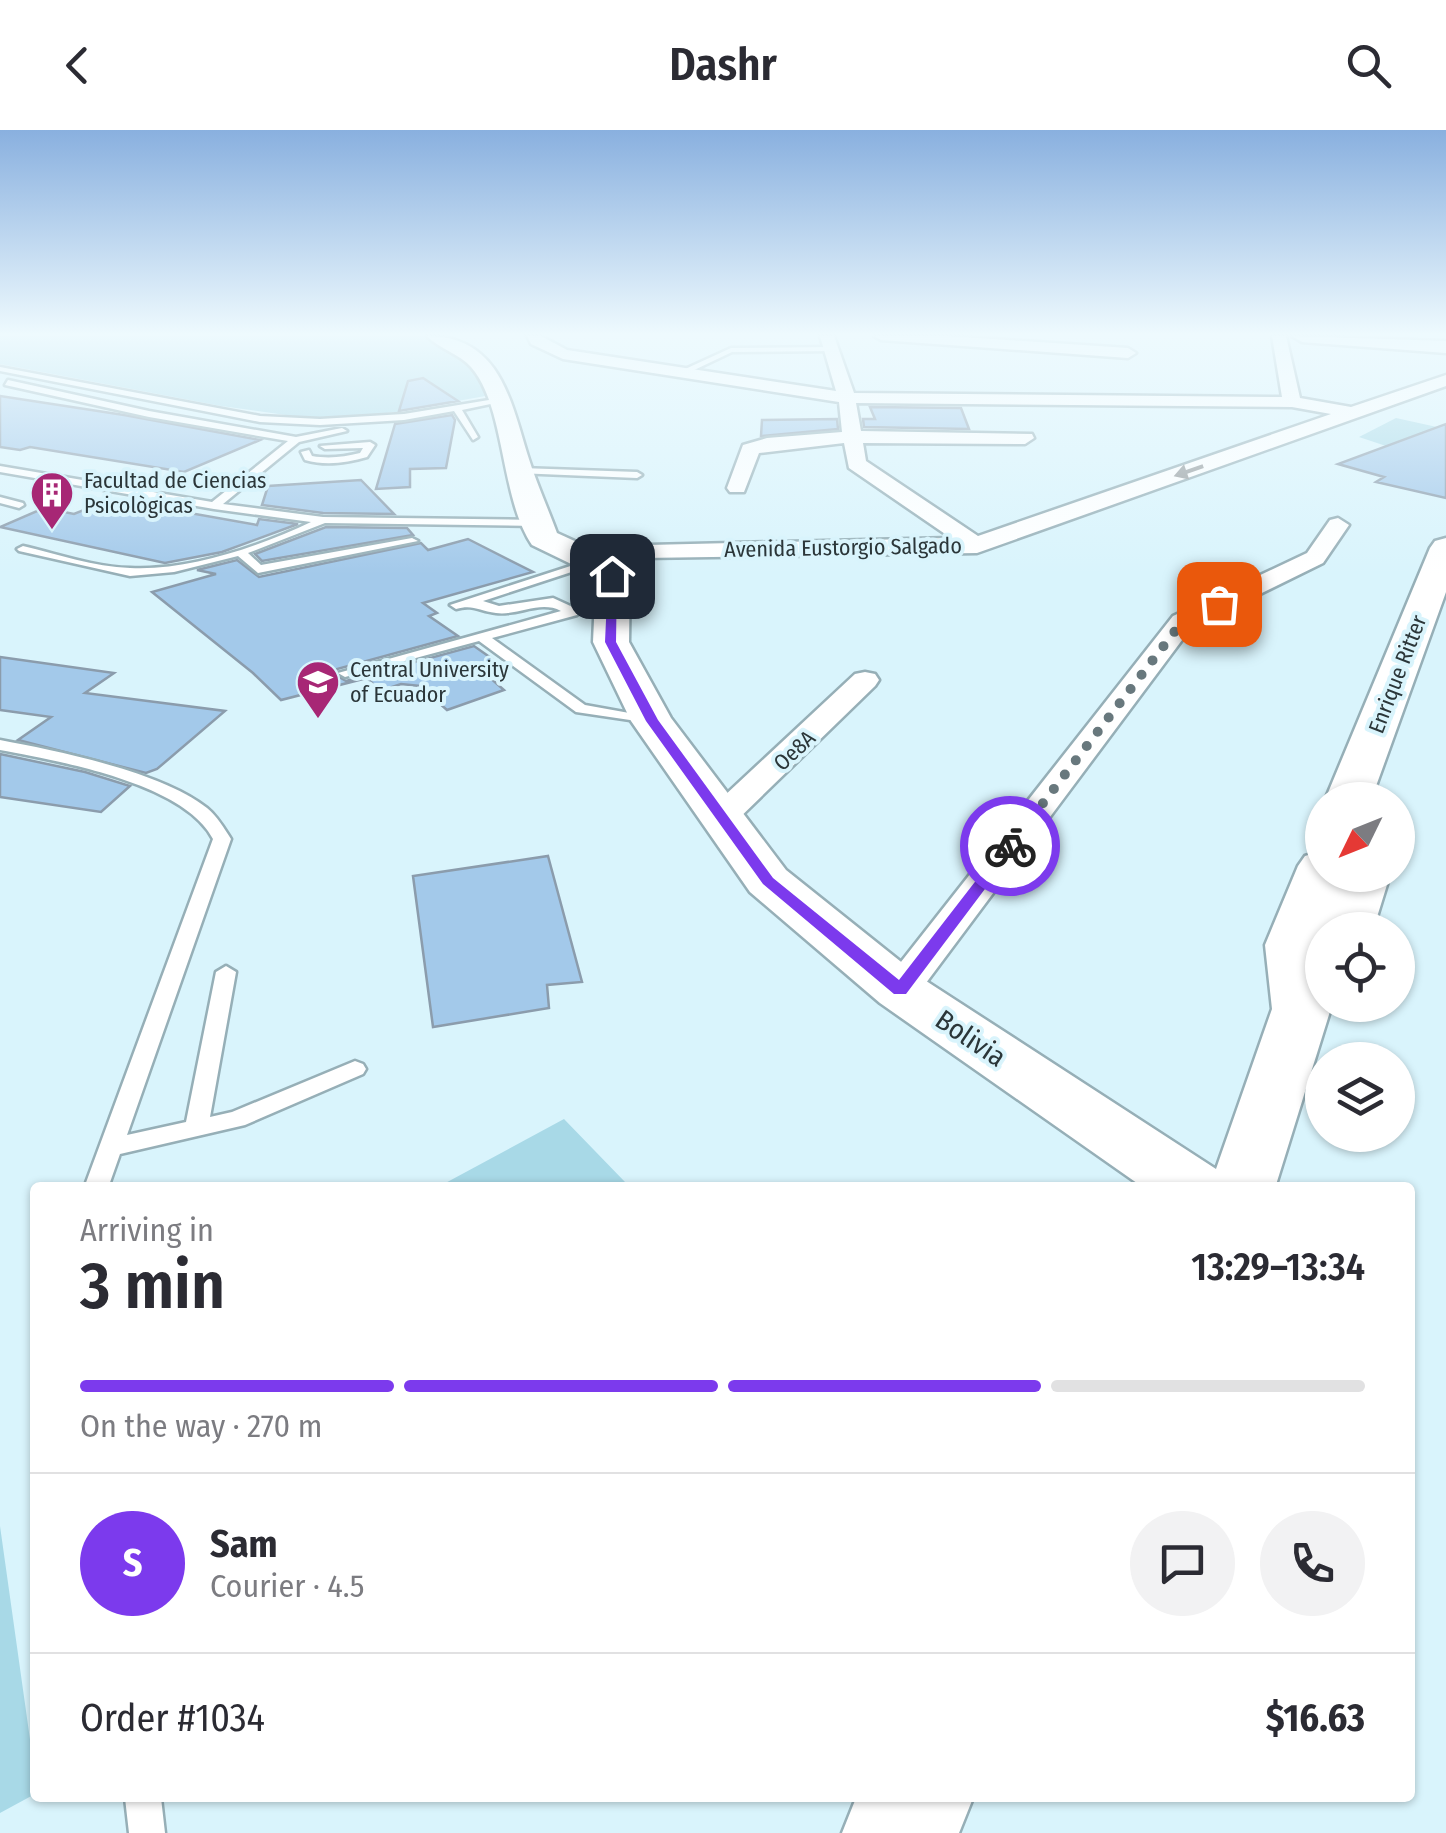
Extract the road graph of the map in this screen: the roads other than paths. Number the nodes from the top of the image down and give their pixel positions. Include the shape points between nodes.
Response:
1 (156, 415) edge
2 (242, 415) edge
3 (413, 415) edge
4 (460, 415) edge
5 (505, 415) edge
6 (849, 415) edge
7 (1402, 415) edge
8 (1351, 416) joint
9 (404, 417) junction
10 (1382, 423) junction
11 (473, 437) dead end
12 (853, 438) junction
13 (1025, 438) dead end
14 (296, 440) junction
15 (306, 452) junction
16 (278, 454) junction
17 (0, 469) edge
18 (521, 471) junction
19 (637, 475) dead end
20 (737, 488) dead end
21 (0, 500) edge
22 (18, 504) dead end
23 (214, 506) junction
24 (323, 520) junction
25 (537, 523) junction
26 (1338, 525) dead end
27 (412, 542) dead end
28 (974, 544) junction
29 (1446, 548) edge
30 (24, 549) dead end
31 (240, 552) junction
32 (1004, 555) junction
33 (593, 562) junction
34 (471, 601) junction
35 (456, 606) dead end
36 (1446, 620) edge
37 (482, 636) junction
38 (344, 673) dead end
39 (865, 680) dead end
40 (652, 721) junction
41 (0, 746) edge
42 (1355, 782) edge
43 (1395, 782) edge
44 (720, 818) junction
45 (1312, 892) edge
46 (226, 972) dead end
47 (1305, 979) edge
48 (900, 990) junction
49 (1305, 1011) edge
50 (355, 1069) dead end
51 (196, 1130) junction
52 (113, 1147) junction
53 (98, 1182) edge
54 (1185, 1182) edge
55 (1244, 1182) edge
56 (144, 1802) edge
57 (920, 1802) edge
58 (147, 1833) edge
59 (892, 1833) edge

1 - 14 lane
2 - 9 lane via 320,422
3 - 9 lane
4 - 11 lane
5 - 18 street
6 - 12 street
7 - 10 street, Avenida Eustorgio Salgado
8 - 10 street
8 -> 28 street, Avenida Eustorgio Salgado
9 - 14 lane
10 - 32 street, Avenida Eustorgio Salgado
12 - 13 street
12 - 20 street via 755,445
12 - 28 street via 856,464
14 - 16 lane
15 - 15 lane via 345,443 370,445 364,456 345,460 317,461
15 - 16 lane
16 - 23 lane
17 - 23 lane
18 - 19 lane
18 - 25 street
21 - 22 lane
23 - 24 lane
24 - 25 lane
24 - 31 lane
25 - 33 street via 543,538
26 - 48 street via 1315,558 1182,622
27 - 31 lane via 258,570
28 - 32 street
28 - 33 street, Avenida Eustorgio Salgado
29 - 42 street, Enrique Ritter
30 - 31 lane via 132,572
32 - 33 street, Avenida Eustorgio Salgado
33 - 34 lane
33 - 40 street, Bolivia via 611,642
34 - 35 lane
34 - 37 lane via 498,610 554,602 572,612
36 - 43 street, Enrique Ritter
37 - 38 lane
37 - 40 lane via 581,709
39 - 44 street, Oe8A
40 - 44 street, Bolivia
41 - 52 lane via 69,760 169,795 197,808 222,839
44 - 48 street, Bolivia via 768,881
45 - 47 street via 1292,945
46 - 51 lane
48 - 54 street, Bolivia
49 - 55 street
50 - 51 lane
51 - 52 lane
52 - 53 lane
56 - 58 lane
57 - 59 street

